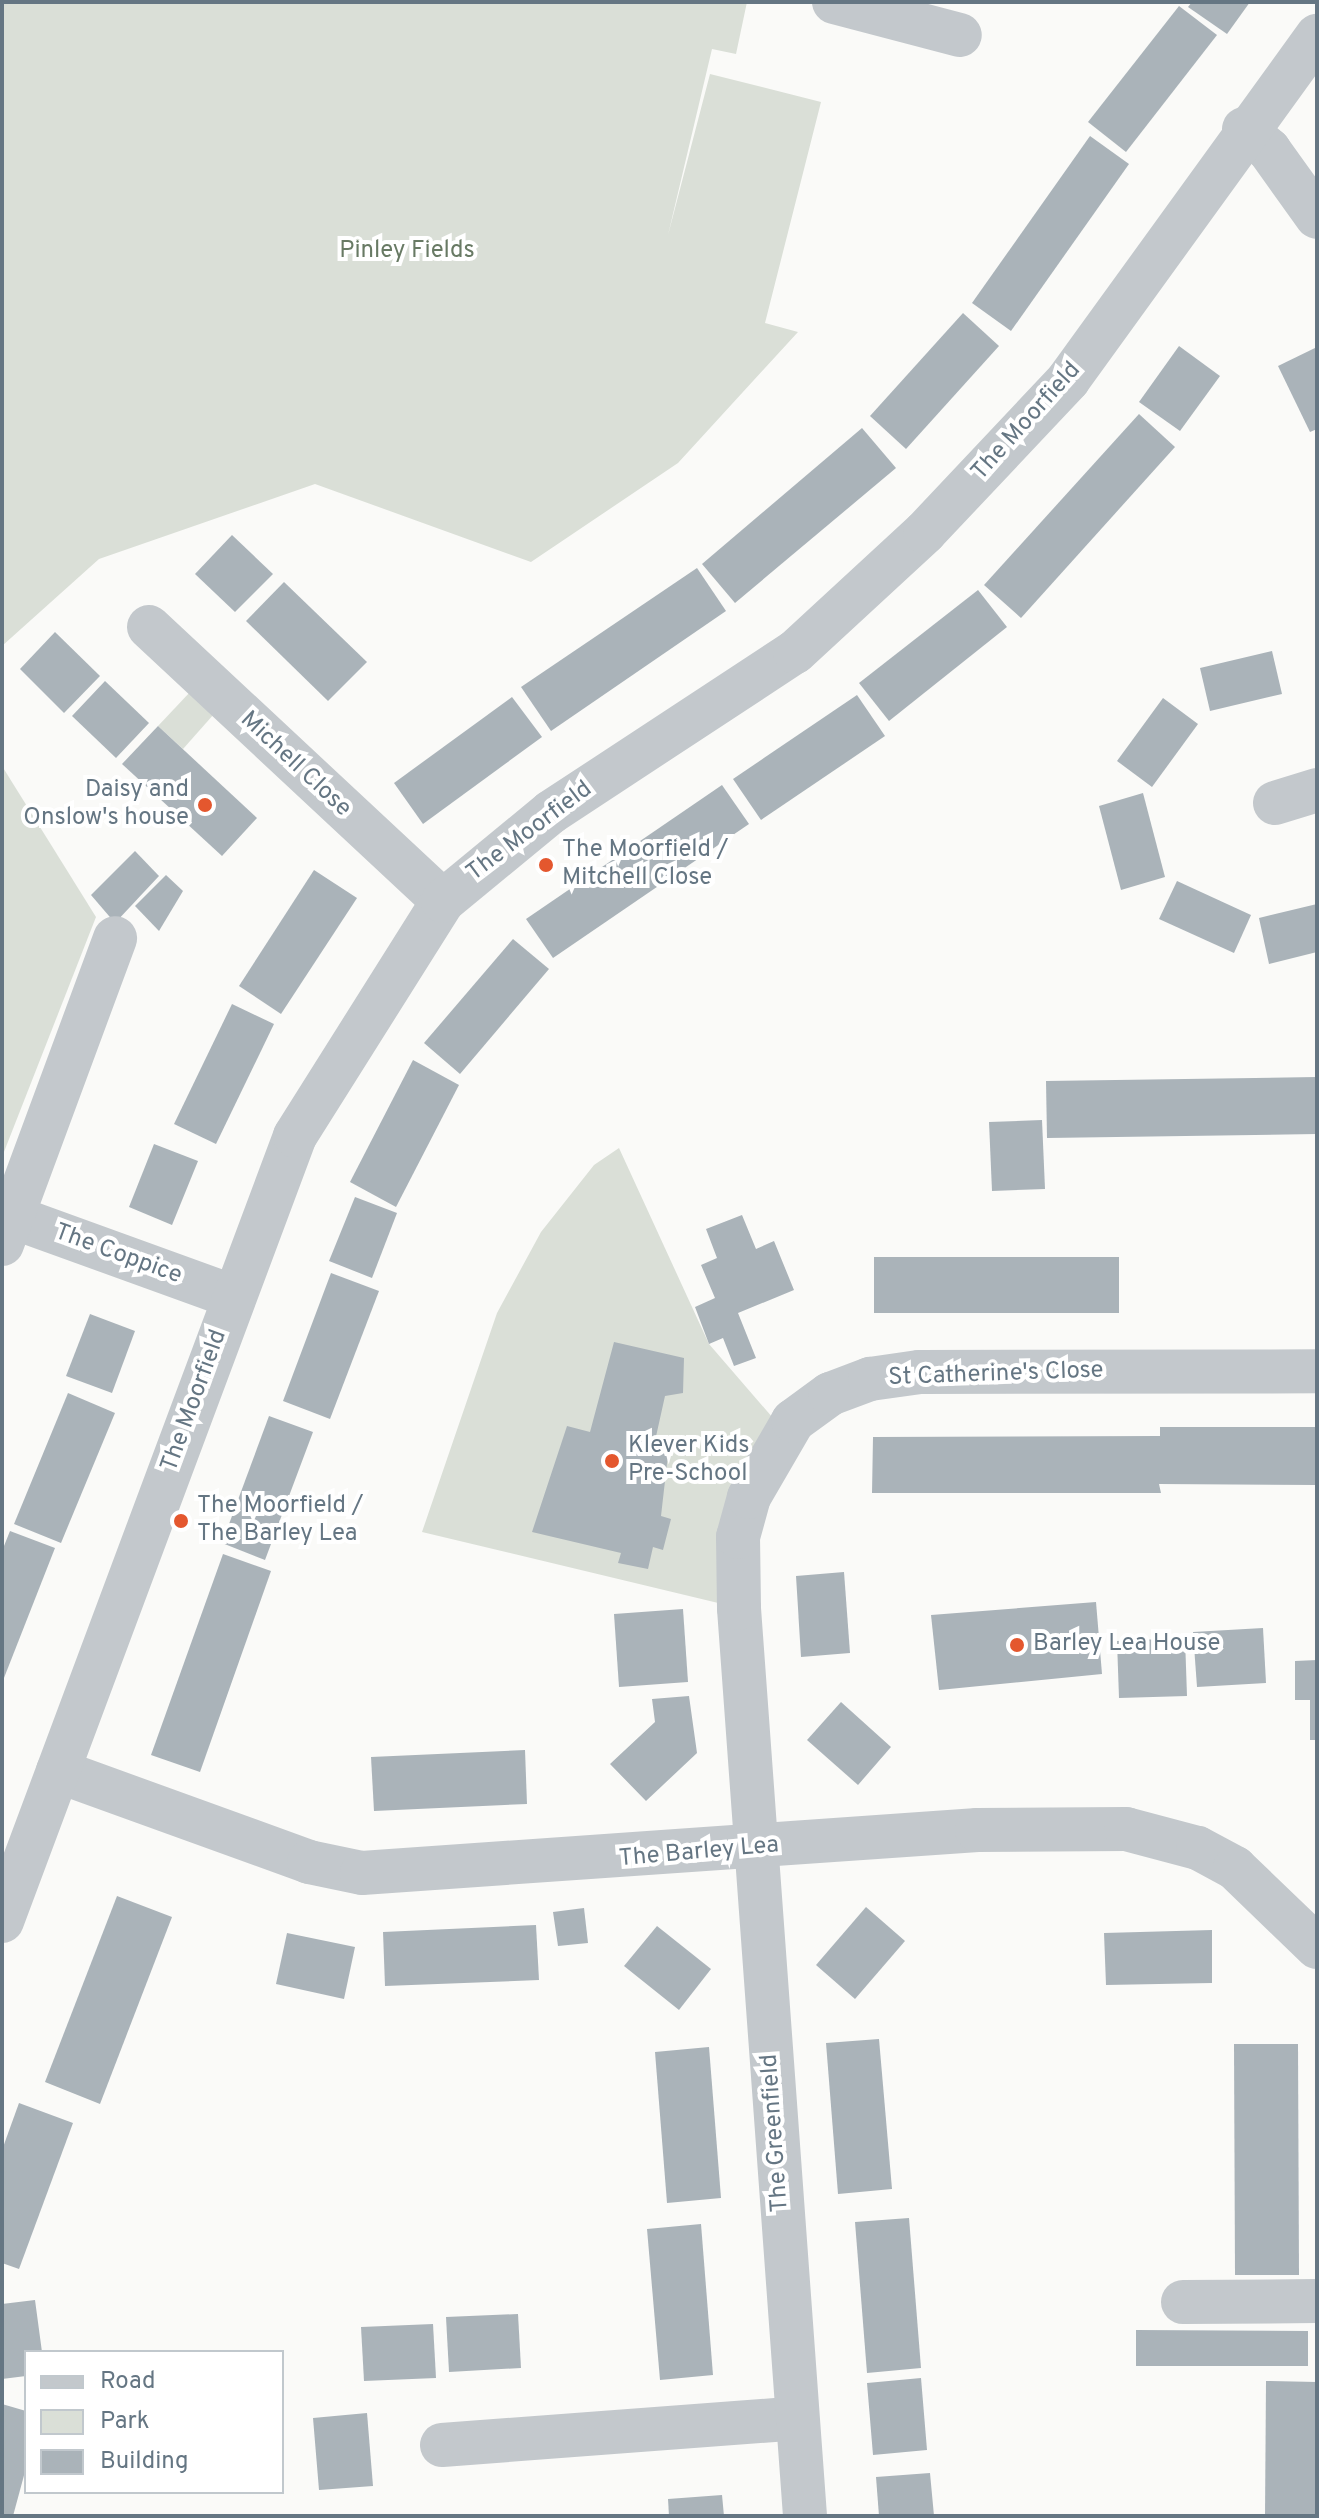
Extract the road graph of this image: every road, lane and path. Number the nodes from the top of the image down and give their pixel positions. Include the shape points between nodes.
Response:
1 (834, 2) edge
2 (960, 35) dead end
3 (1317, 36) edge
4 (1244, 129) junction
5 (1317, 217) edge
6 (149, 627) dead end
7 (1317, 790) edge
8 (1275, 803) dead end
9 (443, 901) junction
10 (115, 938) dead end
11 (6, 1224) edge
12 (234, 1297) junction
13 (1317, 1371) edge
14 (58, 1771) junction
15 (754, 1849) junction
16 (2, 1921) edge
17 (1317, 1947) edge
18 (1317, 2301) edge
19 (1183, 2302) dead end
20 (797, 2418) junction
21 (442, 2445) dead end
22 (805, 2516) edge

1 - 2 street
3 - 4 street, The Moorfield
4 - 5 street via 1269,150
4 - 9 street, The Moorfield via 1068,380 925,532 795,652 551,812
6 - 9 street, Michell Close
7 - 8 street
9 - 12 street, The Moorfield via 309,1110
10 - 11 street
11 - 12 street, The Coppice
12 - 14 street, The Moorfield
13 - 15 street, St Catherine's Close via 919,1372 830,1394 793,1421 768,1455 738,1537
14 - 15 street, The Barley Lea via 309,1862 362,1873
14 - 16 street, The Moorfield
15 - 17 street, The Barley Lea via 1052,1827 1152,1833 1235,1868
15 - 20 street, The Greenfield
18 - 19 street
20 - 21 street
20 - 22 street, The Greenfield

